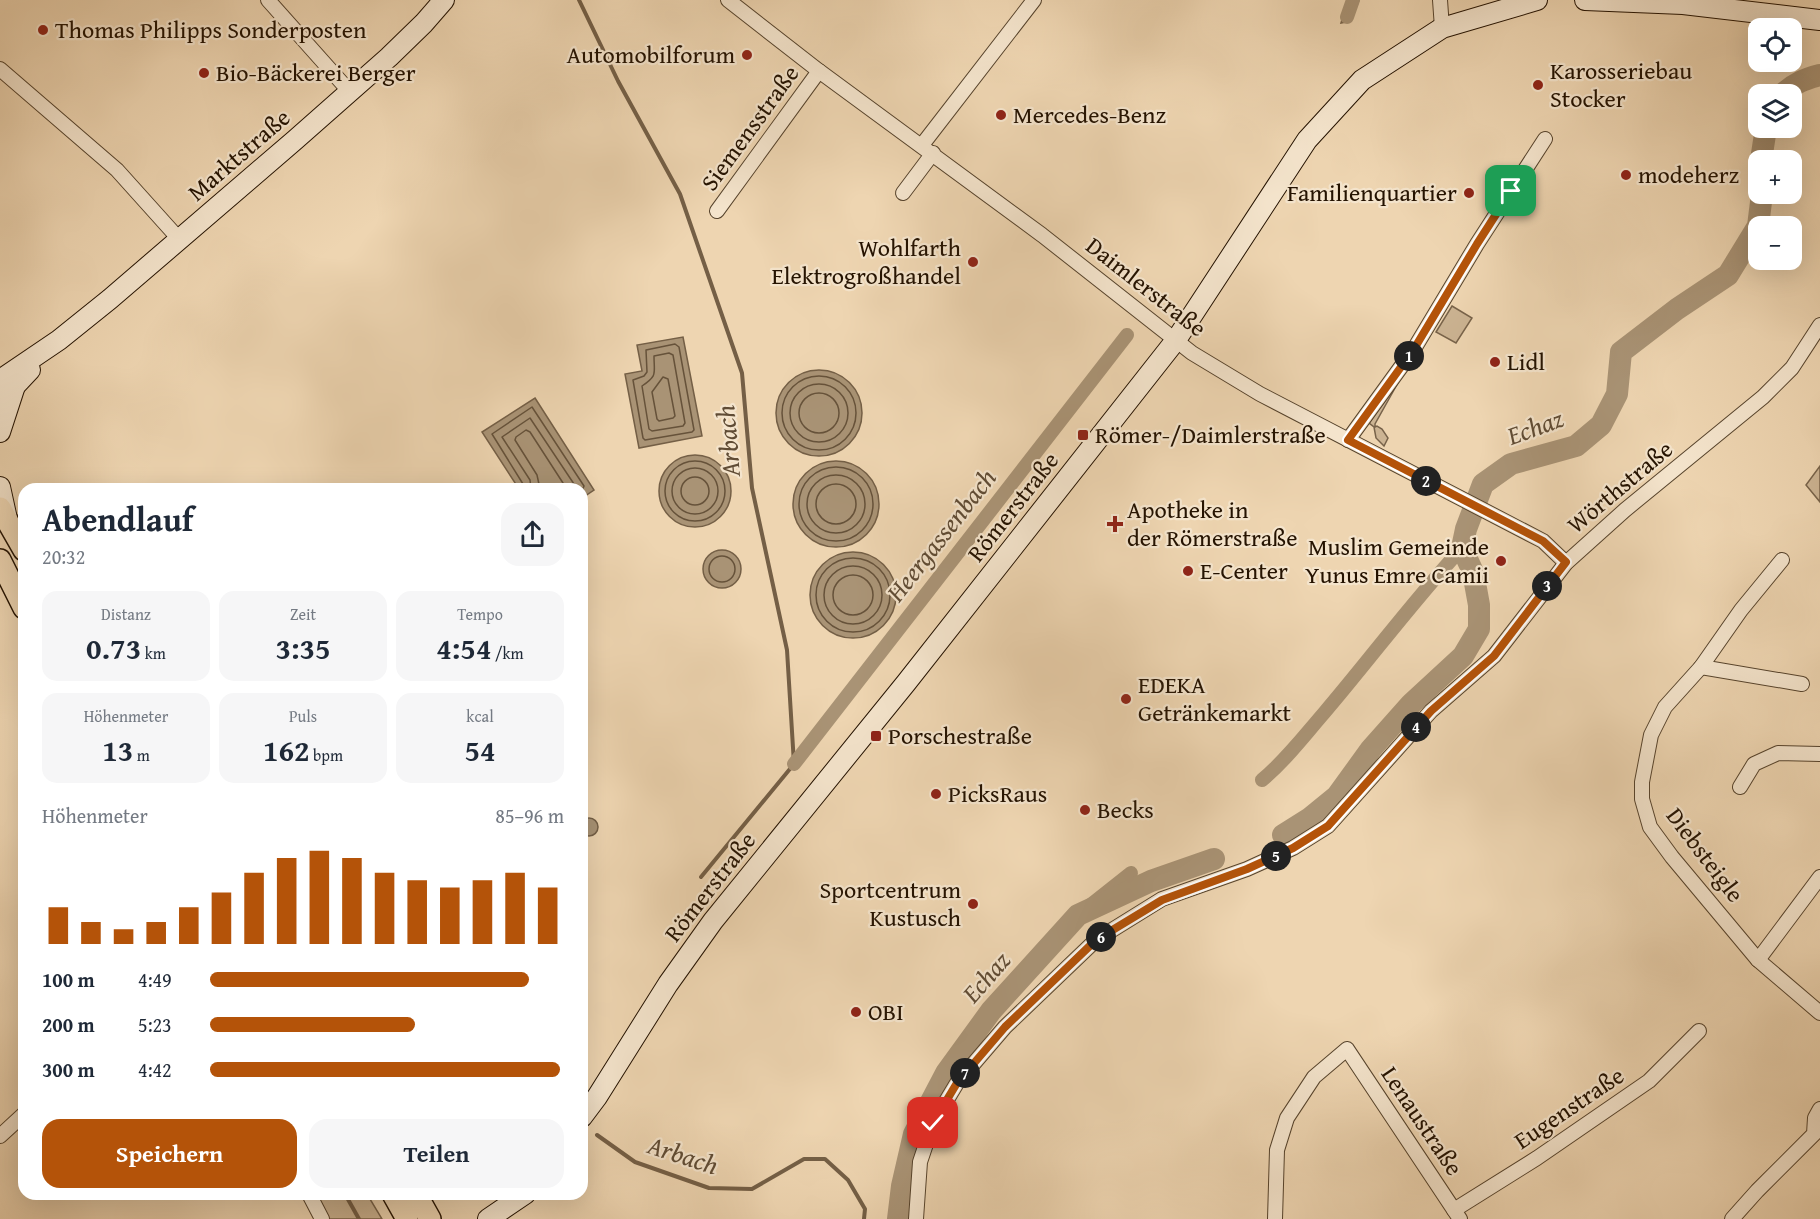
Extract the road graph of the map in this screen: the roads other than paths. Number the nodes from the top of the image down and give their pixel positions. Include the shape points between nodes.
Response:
1 (268, 0) edge
2 (444, 0) edge
3 (728, 0) edge
4 (1034, 0) edge
5 (1440, 0) edge
6 (1537, 0) edge
7 (1585, 0) edge
8 (1820, 20) edge
9 (1442, 28) junction
10 (0, 69) edge
11 (819, 70) junction
12 (350, 92) junction
13 (1545, 139) dead end
14 (928, 149) junction
15 (903, 193) dead end
16 (717, 211) dead end
17 (180, 239) junction
18 (1820, 325) edge
19 (1176, 340) junction
20 (8, 382) edge
21 (0, 402) edge
22 (0, 432) edge
23 (1348, 440) junction
24 (0, 487) edge
25 (4, 513) edge
26 (18, 539) edge
27 (0, 560) edge
28 (1782, 560) dead end
29 (1566, 562) junction
30 (18, 596) edge
31 (1701, 667) junction
32 (1802, 684) dead end
33 (1820, 754) edge
34 (1740, 787) dead end
35 (1820, 877) edge
36 (1758, 960) junction
37 (1820, 1013) edge
38 (1699, 1031) dead end
39 (588, 1109) edge
40 (1820, 1109) edge
41 (18, 1120) edge
42 (1817, 1134) edge
43 (0, 1136) edge
44 (312, 1200) edge
45 (396, 1200) edge
46 (420, 1200) edge
47 (518, 1200) edge
48 (1457, 1214) edge
49 (499, 1217) edge
50 (322, 1219) edge
51 (407, 1219) edge
52 (431, 1219) edge
53 (916, 1219) edge
54 (1275, 1219) edge
55 (1732, 1219) edge

1 - 12 street
2 - 12 main road, Marktstraße via 424,24
3 - 11 street, Daimlerstraße
4 - 14 street
5 - 9 street
6 - 9 main road, Römerstraße
7 - 8 main road via 1683,4
9 - 19 main road, Römerstraße via 1362,80 1307,140
10 - 17 street via 117,170
11 - 14 street, Daimlerstraße
11 - 16 street, Siemensstraße
12 - 17 main road, Marktstraße
13 - 23 street via 1414,349
14 - 15 street
14 - 19 street, Daimlerstraße
17 - 20 main road, Marktstraße
18 - 29 street, Wörthstraße via 1792,368 1763,397
19 - 23 street, Daimlerstraße via 1260,394
19 - 39 main road, Römerstraße via 713,921
20 - 21 main road, Marktstraße
20 - 22 main road
23 - 29 street, Daimlerstraße via 1543,541
24 - 25 main road
25 - 26 main road
27 - 30 main road
28 - 31 street, Diebsteigle
29 - 53 street, Wörthstraße via 1494,656 1431,711 1328,826 1293,848 1247,869 1162,900 1096,940 1005,1027 957,1083 933,1123 920,1162
31 - 32 street
31 - 36 street, Diebsteigle via 1665,707 1652,735 1642,800 1655,834
33 - 34 street via 1778,753 1754,765
35 - 36 street
36 - 37 street, Diebsteigle
38 - 48 street, Eugenstraße via 1649,1081
40 - 42 street via 1815,1118
41 - 43 street
42 - 55 street
44 - 50 street
45 - 51 main road
46 - 52 main road
47 - 49 main road
48 - 54 street, Lenaustraße via 1347,1049 1314,1077 1287,1118 1277,1150

